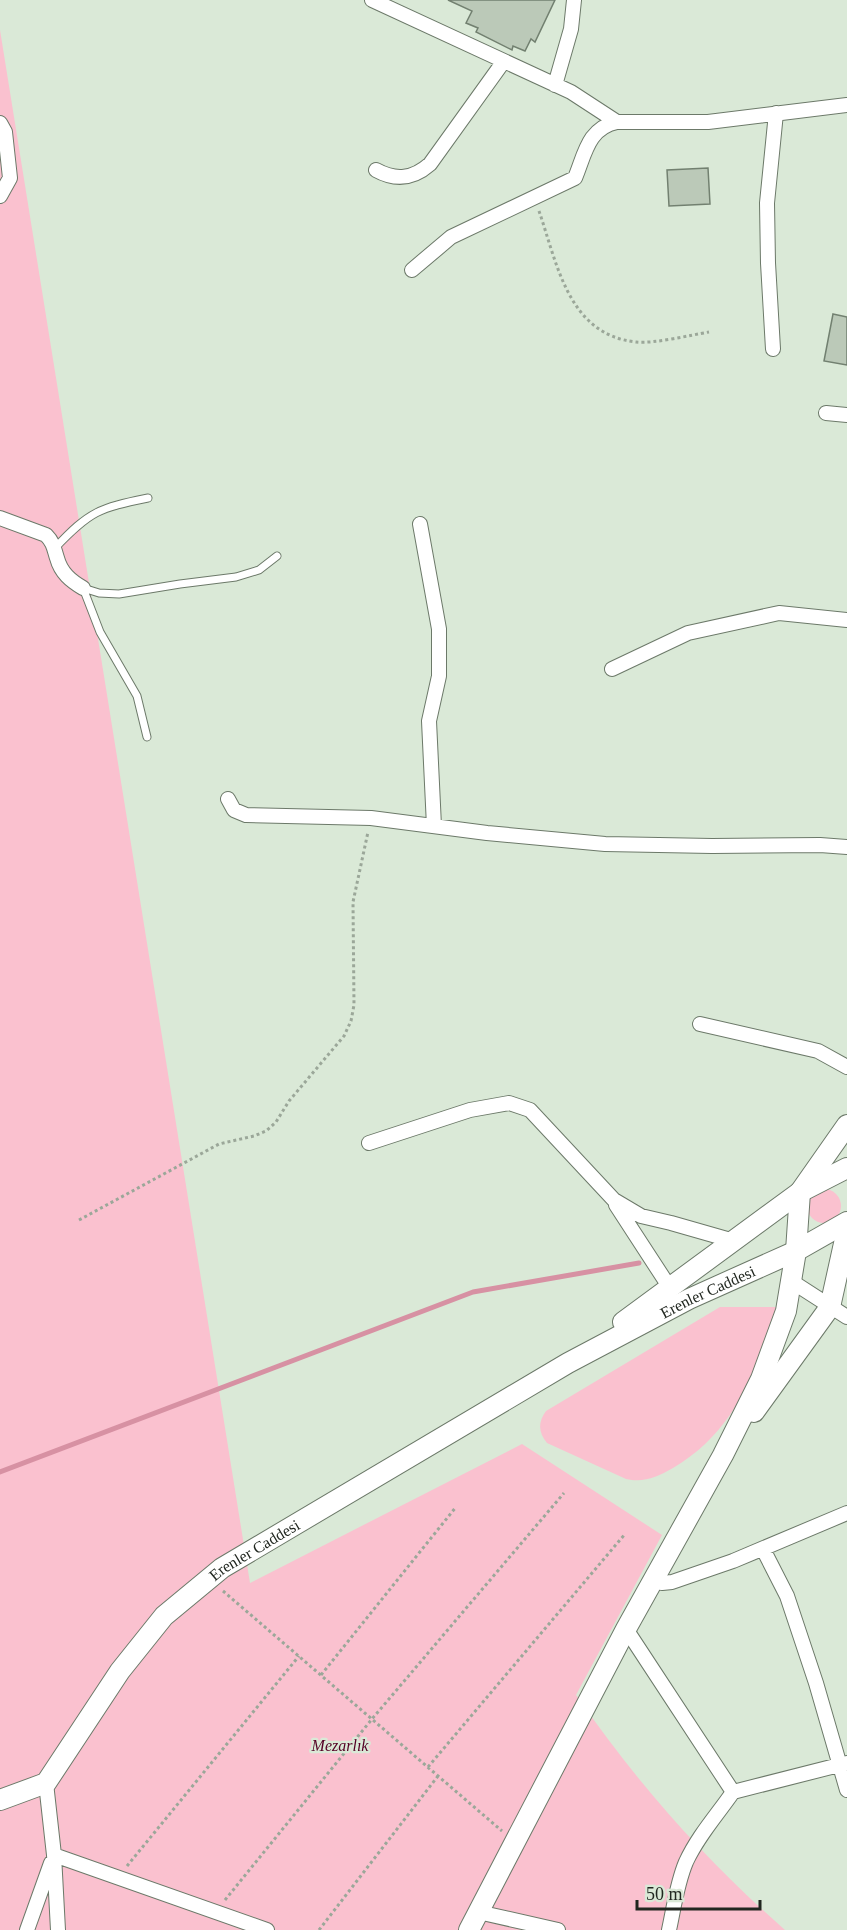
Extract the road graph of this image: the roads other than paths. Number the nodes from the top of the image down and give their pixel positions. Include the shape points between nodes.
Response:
1 (372, 0) edge
2 (574, 0) edge
3 (504, 61) junction
4 (555, 85) junction
5 (847, 105) edge
6 (776, 113) junction
7 (617, 122) junction
8 (0, 123) edge
9 (376, 170) dead end
10 (0, 196) edge
11 (412, 270) dead end
12 (773, 350) dead end
13 (826, 413) dead end
14 (847, 415) edge
15 (148, 498) dead end
16 (0, 518) edge
17 (420, 524) dead end
18 (55, 548) junction
19 (277, 556) dead end
20 (83, 588) junction
21 (847, 620) edge
22 (612, 669) dead end
23 (147, 737) dead end
24 (228, 799) dead end
25 (434, 826) junction
26 (847, 847) edge
27 (700, 1024) dead end
28 (847, 1067) edge
29 (847, 1125) edge
30 (369, 1143) dead end
31 (847, 1168) edge
32 (800, 1192) junction
33 (614, 1200) junction
34 (847, 1222) edge
35 (847, 1230) edge
36 (734, 1241) junction
37 (796, 1251) junction
38 (751, 1271) junction
39 (791, 1281) junction
40 (670, 1288) junction
41 (838, 1312) edge
42 (568, 1363) junction
43 (723, 1455) junction
44 (847, 1513) edge
45 (763, 1549) junction
46 (653, 1580) junction
47 (626, 1629) junction
48 (844, 1764) edge
49 (46, 1783) junction
50 (847, 1790) edge
51 (733, 1792) junction
52 (0, 1800) edge
53 (54, 1855) junction
54 (474, 1921) edge
55 (27, 1930) edge
56 (58, 1930) edge
57 (267, 1930) edge
58 (558, 1930) edge
59 (669, 1930) edge

1 - 3 street
2 - 4 street via 571,29
3 - 4 street
3 - 9 street via 430,164 408,177 386,176
4 - 7 street
5 - 6 street
6 - 7 street via 708,122
6 - 12 street via 767,203
7 - 11 street via 598,129 575,178 451,237
8 - 10 street via 5,132 10,178
13 - 14 street
15 - 18 lane via 94,512
16 - 18 street via 46,535
17 - 25 street via 440,629 439,676 429,721
18 - 20 street via 62,571
19 - 20 lane via 259,570 236,577 118,594
20 - 23 lane via 100,632 137,696
21 - 22 street via 779,613 688,633
24 - 25 street via 234,810 246,815 371,818
25 - 26 street via 605,844
27 - 28 street via 818,1051
29 - 32 main road
30 - 33 street via 470,1110 509,1103 530,1110
31 - 32 main road
32 - 36 main road, Erenler Caddesi
32 - 37 main road
33 - 36 street via 641,1216
33 - 40 street
34 - 37 main road, Erenler Caddesi
35 - 41 main road
36 - 40 main road, Erenler Caddesi
37 - 38 main road, Erenler Caddesi
37 - 39 main road
38 - 39 main road
38 - 42 main road, Erenler Caddesi
39 - 41 street
39 - 43 main road via 786,1311 760,1378
40 - 42 main road, Erenler Caddesi
41 - 43 main road
42 - 49 main road, Erenler Caddesi via 209,1578 164,1616 120,1671
43 - 46 main road
44 - 45 street
45 - 46 street via 672,1582
45 - 48 street via 787,1596
46 - 47 main road
47 - 51 street
47 - 54 main road
48 - 50 street
48 - 51 street
49 - 52 main road
49 - 53 street
51 - 59 street via 685,1864
53 - 55 street
53 - 56 street
53 - 57 street
54 - 58 street

